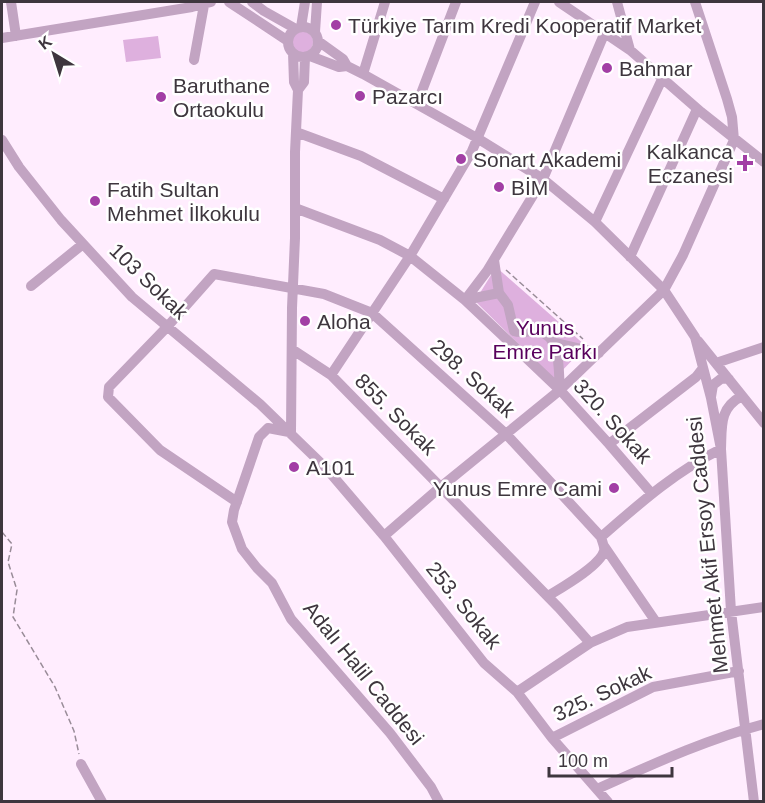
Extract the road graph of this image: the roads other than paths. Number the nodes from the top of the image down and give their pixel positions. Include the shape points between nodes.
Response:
1 (11, 2) edge
2 (229, 2) edge
3 (252, 2) edge
4 (305, 2) edge
5 (318, 2) edge
6 (385, 2) edge
7 (456, 2) edge
8 (535, 2) edge
9 (559, 2) edge
10 (618, 2) edge
11 (695, 2) edge
12 (207, 3) edge
13 (191, 4) edge
14 (202, 16) junction
15 (298, 28) junction
16 (605, 32) junction
17 (16, 36) junction
18 (316, 36) junction
19 (2, 38) edge
20 (288, 42) junction
21 (630, 50) junction
22 (293, 53) junction
23 (307, 57) junction
24 (194, 60) dead end
25 (347, 66) junction
26 (363, 74) junction
27 (663, 78) junction
28 (298, 90) junction
29 (417, 104) junction
30 (697, 109) junction
31 (296, 132) junction
32 (477, 138) junction
33 (2, 140) edge
34 (734, 140) junction
35 (764, 162) edge
36 (543, 179) junction
37 (444, 199) junction
38 (296, 208) junction
39 (595, 222) junction
40 (83, 244) junction
41 (410, 256) junction
42 (630, 257) junction
43 (494, 260) junction
44 (31, 286) dead end
45 (293, 287) junction
46 (664, 290) junction
47 (499, 293) junction
48 (465, 300) junction
49 (372, 313) junction
50 (167, 327) junction
51 (514, 331) junction
52 (695, 337) junction
53 (505, 339) junction
54 (556, 343) junction
55 (764, 347) edge
56 (293, 350) junction
57 (599, 353) junction
58 (716, 363) junction
59 (703, 368) junction
60 (331, 375) junction
61 (729, 379) junction
62 (560, 390) junction
63 (742, 396) junction
64 (711, 398) junction
65 (764, 423) edge
66 (291, 432) junction
67 (506, 434) junction
68 (609, 444) junction
69 (721, 449) junction
70 (441, 487) junction
71 (651, 494) junction
72 (237, 502) junction
73 (384, 536) junction
74 (602, 542) junction
75 (548, 596) junction
76 (764, 607) edge
77 (731, 611) junction
78 (656, 622) junction
79 (590, 643) junction
80 (739, 671) junction
81 (517, 692) junction
82 (764, 724) edge
83 (745, 729) junction
84 (552, 738) junction
85 (81, 764) road end
86 (597, 789) junction
87 (757, 800) edge
88 (102, 801) edge
89 (439, 801) edge
90 (608, 801) edge

1 - 17 street
2 - 20 street
3 - 15 street
4 - 15 street
5 - 18 street
6 - 26 street
7 - 29 street
8 - 32 street
9 - 16 street
10 - 21 street
11 - 34 street via 727,99
12 - 13 street
12 - 14 street
13 - 14 street
13 - 17 street
14 - 24 street
15 - 18 street via 310,29
15 - 20 street
16 - 21 street
16 - 36 street
17 - 19 street
18 - 23 street via 316,50
18 - 25 street
20 - 22 street
21 - 27 street
22 - 23 street
22 - 28 street
23 - 25 street
23 - 28 street via 304,82
25 - 26 street, Mehmet Akif Ersoy Caddesi
26 - 29 street, Mehmet Akif Ersoy Caddesi
27 - 30 street
27 - 39 street
28 - 31 street
29 - 32 street, Mehmet Akif Ersoy Caddesi
30 - 34 street
30 - 42 street
31 - 37 street via 361,156
31 - 38 street
32 - 36 street, Mehmet Akif Ersoy Caddesi
32 - 37 street
33 - 40 street, 103 Sokak via 19,167
34 - 35 street
34 - 46 street
36 - 39 street, Mehmet Akif Ersoy Caddesi
36 - 43 street
37 - 41 street
38 - 41 street, 320. Sokak via 380,240
38 - 45 street
39 - 42 street, Mehmet Akif Ersoy Caddesi
40 - 44 street
40 - 50 street, 103 Sokak via 132,297
41 - 48 street, 320. Sokak
41 - 49 street
42 - 46 street, Mehmet Akif Ersoy Caddesi
43 - 47 street
43 - 48 street
45 - 49 street, 298. Sokak via 324,294
45 - 50 street, 298. Sokak via 214,274
45 - 56 street
46 - 52 street, Mehmet Akif Ersoy Caddesi
46 - 57 street
47 - 48 street
47 - 51 street via 508,304
48 - 53 street, 320. Sokak
49 - 60 street
49 - 67 street, 298. Sokak
50 - 66 street, 103 Sokak
50 - 72 street via 109,387 108,397 160,450
51 - 53 street
51 - 54 street via 539,331
52 - 58 street
52 - 59 street, Mehmet Akif Ersoy Caddesi
53 - 62 street, 320. Sokak
54 - 57 street
54 - 62 street
55 - 58 street
56 - 60 street, 855. Sokak
56 - 66 street
57 - 62 street
58 - 61 street
59 - 64 street, Mehmet Akif Ersoy Caddesi
59 - 68 street
60 - 70 street, 855. Sokak
61 - 63 street
61 - 64 street via 722,378 713,385
62 - 67 street
62 - 68 street, 320. Sokak
63 - 65 street
63 - 69 street via 726,409
64 - 69 street, Mehmet Akif Ersoy Caddesi
66 - 72 street, Adalı Halil Caddesi via 268,428 259,437
66 - 73 street, 253. Sokak
67 - 70 street
67 - 74 street, 298. Sokak
68 - 71 street, 320. Sokak
69 - 71 street via 695,461
69 - 77 street, Mehmet Akif Ersoy Caddesi
70 - 73 street
70 - 75 street, 855. Sokak
71 - 74 street
72 - 89 street, Adalı Halil Caddesi via 232,522 242,549 272,583 291,619 390,733
73 - 81 street, 253. Sokak via 484,663
74 - 75 street via 600,559
74 - 78 street, 298. Sokak
75 - 79 street, 855. Sokak
76 - 77 street
77 - 78 street
77 - 80 street, Mehmet Akif Ersoy Caddesi
78 - 79 street via 627,627
79 - 81 street
80 - 83 street, Mehmet Akif Ersoy Caddesi
80 - 84 street, 325. Sokak via 653,687
81 - 84 street, 253. Sokak
82 - 83 street
83 - 86 street
83 - 87 street, Mehmet Akif Ersoy Caddesi
84 - 86 street, 253. Sokak
85 - 88 street
86 - 90 street, 253. Sokak

